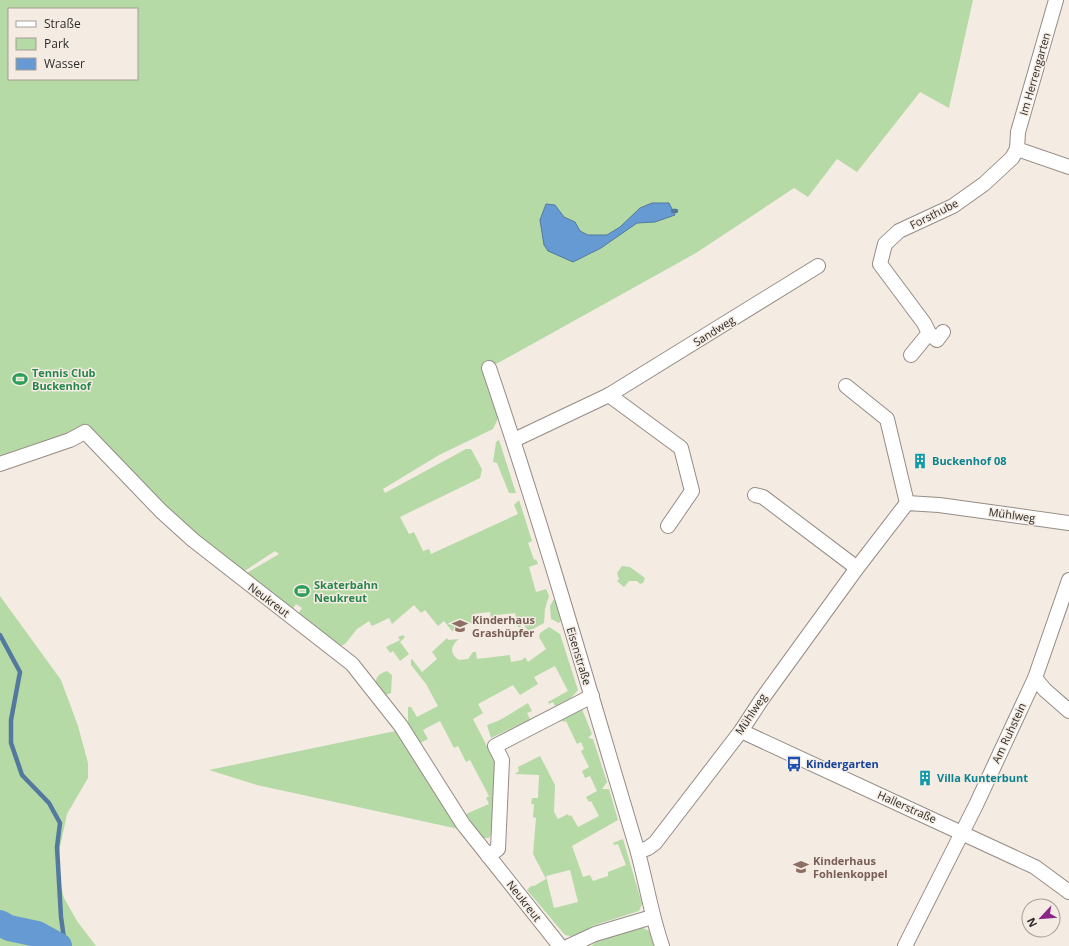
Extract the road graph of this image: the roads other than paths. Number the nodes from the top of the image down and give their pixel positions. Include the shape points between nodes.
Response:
1 (1056, 0) edge
2 (1017, 149) junction
3 (1069, 168) edge
4 (818, 266) dead end
5 (943, 332) dead end
6 (929, 333) junction
7 (911, 355) dead end
8 (489, 368) dead end
9 (846, 386) dead end
10 (609, 396) junction
11 (514, 440) junction
12 (0, 464) edge
13 (755, 495) dead end
14 (907, 503) junction
15 (1069, 523) edge
16 (668, 526) dead end
17 (857, 568) junction
18 (1069, 580) edge
19 (1035, 678) junction
20 (592, 696) junction
21 (1069, 711) edge
22 (741, 731) junction
23 (962, 832) junction
24 (638, 852) junction
25 (488, 856) junction
26 (1069, 892) edge
27 (652, 917) junction
28 (560, 946) edge
29 (569, 946) edge
30 (662, 946) edge
31 (905, 946) edge

1 - 2 street, Im Herrengarten via 1018,132
2 - 3 street
2 - 6 street, Forsthube via 1012,158 984,184 953,206 899,231 885,244 880,264
4 - 10 street, Sandweg
5 - 6 street via 938,340
6 - 7 street
8 - 11 street, Eisenstraße
9 - 14 street via 887,419
10 - 11 street, Sandweg
10 - 16 street via 681,448 692,491
11 - 20 street, Eisenstraße
12 - 25 street, Neukreut via 70,440 85,432 192,540 352,664 401,726 463,824
13 - 17 street via 763,497
14 - 15 street, Mühlweg
14 - 17 street, Mühlweg
17 - 22 street, Mühlweg
18 - 19 street, Am Ruhstein
19 - 21 street
19 - 23 street, Am Ruhstein
20 - 24 street, Eisenstraße
20 - 25 street via 496,746 502,760 498,849
22 - 23 street, Hallerstraße
22 - 24 street, Mühlweg via 655,843
23 - 26 street, Hallerstraße via 1034,867
23 - 31 street, Am Ruhstein
24 - 27 street, Eisenstraße
25 - 28 street, Neukreut
27 - 29 street via 595,934
27 - 30 street, Eisenstraße

